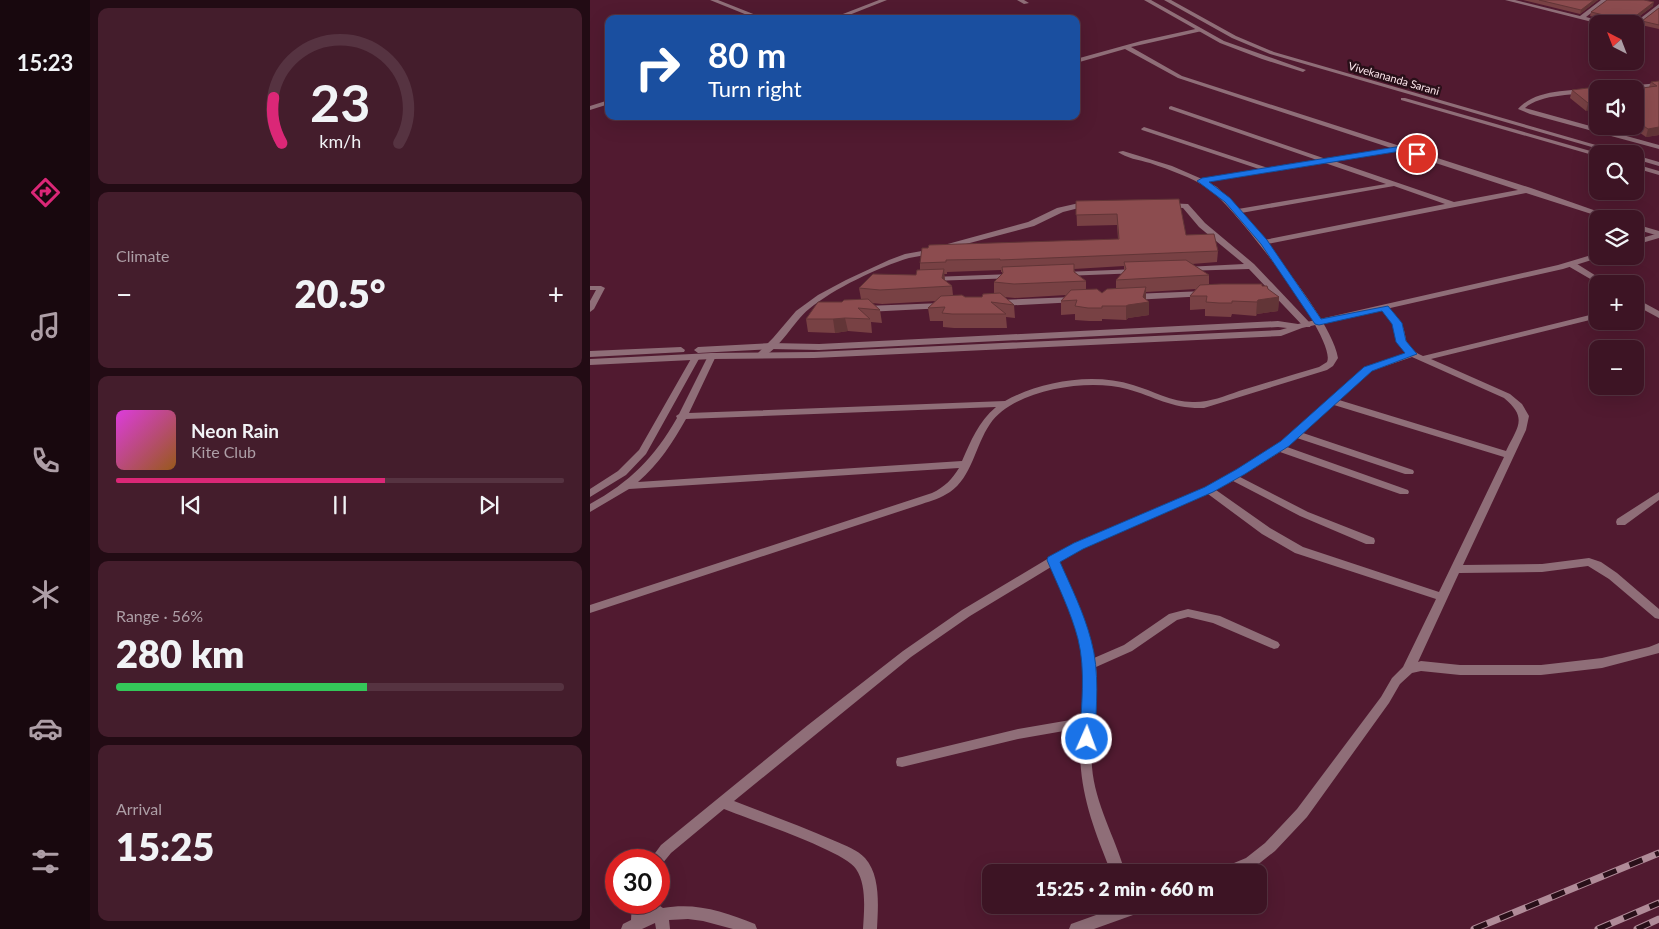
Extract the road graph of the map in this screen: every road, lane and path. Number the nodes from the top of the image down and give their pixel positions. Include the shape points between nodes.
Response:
1 (713, 0) edge
2 (884, 0) edge
3 (1508, 0) edge
4 (1547, 0) edge
5 (1605, 0) edge
6 (1150, 1) edge
7 (1169, 1) edge
8 (1657, 5) edge
9 (1536, 7) junction
10 (752, 15) edge
11 (844, 15) edge
12 (1644, 17) edge
13 (1582, 18) junction
14 (1589, 20) edge
15 (1196, 28) junction
16 (1126, 47) junction
17 (1080, 60) edge
18 (1307, 71) dead end
19 (1659, 85) edge
20 (1644, 86) edge
21 (1589, 92) edge
22 (1398, 98) dead end
23 (605, 103) edge
24 (590, 108) edge
25 (1171, 108) dead end
26 (1462, 109) junction
27 (1454, 114) junction
28 (1589, 128) edge
29 (1144, 129) dead end
30 (1614, 135) edge
31 (1592, 145) edge
32 (1659, 147) edge
33 (1402, 149) junction
34 (1121, 152) dead end
35 (1589, 152) edge
36 (1644, 160) edge
37 (1322, 161) junction
38 (1659, 164) edge
39 (1644, 169) edge
40 (1269, 170) junction
41 (1659, 173) edge
42 (1202, 181) junction
43 (1392, 184) junction
44 (1530, 190) junction
45 (1095, 204) edge
46 (1156, 205) edge
47 (1455, 205) junction
48 (1589, 210) edge
49 (1237, 211) junction
50 (1644, 229) edge
51 (1659, 234) edge
52 (1644, 240) edge
53 (1264, 242) junction
54 (1589, 258) edge
55 (1571, 264) junction
56 (1250, 266) junction
57 (1172, 270) edge
58 (1143, 271) edge
59 (1054, 274) edge
60 (1025, 275) edge
61 (1590, 275) edge
62 (927, 279) edge
63 (868, 281) edge
64 (848, 282) junction
65 (590, 288) edge
66 (1273, 290) junction
67 (1263, 291) edge
68 (1214, 293) edge
69 (1125, 297) edge
70 (1086, 299) edge
71 (987, 304) edge
72 (591, 306) edge
73 (948, 306) edge
74 (1384, 308) junction
75 (1644, 308) edge
76 (859, 310) edge
77 (820, 311) edge
78 (800, 312) junction
79 (1659, 315) edge
80 (1589, 317) edge
81 (1319, 322) junction
82 (1303, 325) junction
83 (771, 346) junction
84 (590, 354) edge
85 (760, 355) junction
86 (696, 356) junction
87 (712, 356) junction
88 (1417, 357) junction
89 (590, 362) edge
90 (1332, 401) junction
91 (1006, 404) junction
92 (681, 416) junction
93 (1295, 434) junction
94 (1278, 448) junction
95 (1509, 455) junction
96 (964, 464) junction
97 (1409, 472) dead end
98 (1232, 477) junction
99 (626, 486) junction
100 (1209, 490) junction
101 (1404, 492) dead end
102 (590, 494) edge
103 (1659, 496) edge
104 (590, 509) edge
105 (1621, 522) dead end
106 (1370, 541) dead end
107 (1053, 560) junction
108 (1456, 569) junction
109 (1443, 597) junction
110 (590, 609) edge
111 (1659, 615) edge
112 (1274, 645) dead end
113 (1659, 647) edge
114 (1089, 665) junction
115 (1408, 670) junction
116 (1088, 722) junction
117 (902, 762) dead end
118 (722, 803) junction
119 (666, 849) edge
120 (1115, 864) edge
121 (1246, 864) edge
122 (670, 913) edge
123 (658, 914) edge
124 (660, 914) edge
125 (1114, 914) edge
126 (633, 926) edge
127 (663, 929) edge
128 (750, 929) edge
129 (870, 929) edge
130 (1076, 929) edge

1 - 10 street
2 - 11 street
3 - 9 street
4 - 9 street
5 - 13 street
6 - 15 street
7 - 26 street, Vivekananda Sarani via 1234,37 1272,53
8 - 12 street
9 - 13 street
13 - 14 street
15 - 16 street
15 - 18 street via 1240,50
16 - 17 street
16 - 33 street via 1180,77
19 - 20 street
21 - 28 street via 1539,99 1522,109
22 - 27 street, Vivekananda Sarani
23 - 24 street
25 - 37 street
26 - 27 street
26 - 31 street, Vivekananda Sarani
27 - 35 street, Vivekananda Sarani
29 - 40 street
30 - 32 street
33 - 37 street
33 - 44 street
34 - 42 street
36 - 38 street
37 - 40 street
37 - 43 street
39 - 41 street
40 - 42 street
42 - 49 street
43 - 47 street
43 - 49 street
44 - 47 street
44 - 48 street
45 - 64 street via 1086,203 1060,210 1031,224 904,257
46 - 56 street via 1185,206
47 - 53 street
49 - 53 street
50 - 51 street
51 - 52 street
53 - 81 street
54 - 55 street
55 - 61 street
55 - 74 street
56 - 57 street
56 - 66 street
58 - 59 street
60 - 62 street
63 - 64 street
64 - 78 street
65 - 72 street via 601,288
66 - 67 street
66 - 82 street
68 - 69 street
70 - 71 street
73 - 76 street
74 - 81 street
74 - 88 street via 1397,323 1401,342
75 - 79 street
77 - 78 street
78 - 83 street
80 - 88 street
81 - 82 street
81 - 91 street via 1332,350 1334,358 1331,364 1204,405 1187,407 1111,383 1046,387
82 - 83 street via 819,347
82 - 85 street via 1281,333
83 - 84 street
83 - 85 street
85 - 87 street
86 - 87 street
86 - 89 street
86 - 102 street via 643,452 622,473
87 - 92 street
88 - 90 street via 1368,369
88 - 95 street via 1492,388 1519,406 1524,416
90 - 93 street
90 - 95 street
91 - 92 street
91 - 96 street via 991,416
92 - 99 street via 652,462
93 - 94 street
93 - 97 street
94 - 98 street
94 - 101 street
95 - 108 street
96 - 99 street
96 - 110 street via 956,480 946,490 918,502
98 - 100 street
98 - 106 street via 1304,514
99 - 104 street
100 - 107 street via 1078,546
100 - 109 street via 1266,532 1299,550
103 - 105 street
107 - 114 street via 1076,612
107 - 118 street via 906,654
108 - 109 street
108 - 111 street via 1598,564
109 - 115 street
112 - 114 street via 1216,619 1188,613 1173,617 1128,648
113 - 115 street via 1602,663 1541,670 1460,670 1421,666
114 - 116 street
115 - 121 street via 1396,681 1302,813 1264,852
116 - 117 street via 1018,734
116 - 120 street via 1086,766 1090,787
118 - 119 street
118 - 129 street via 859,860 867,874
122 - 128 street via 719,916
123 - 126 street
124 - 127 street
125 - 130 street

